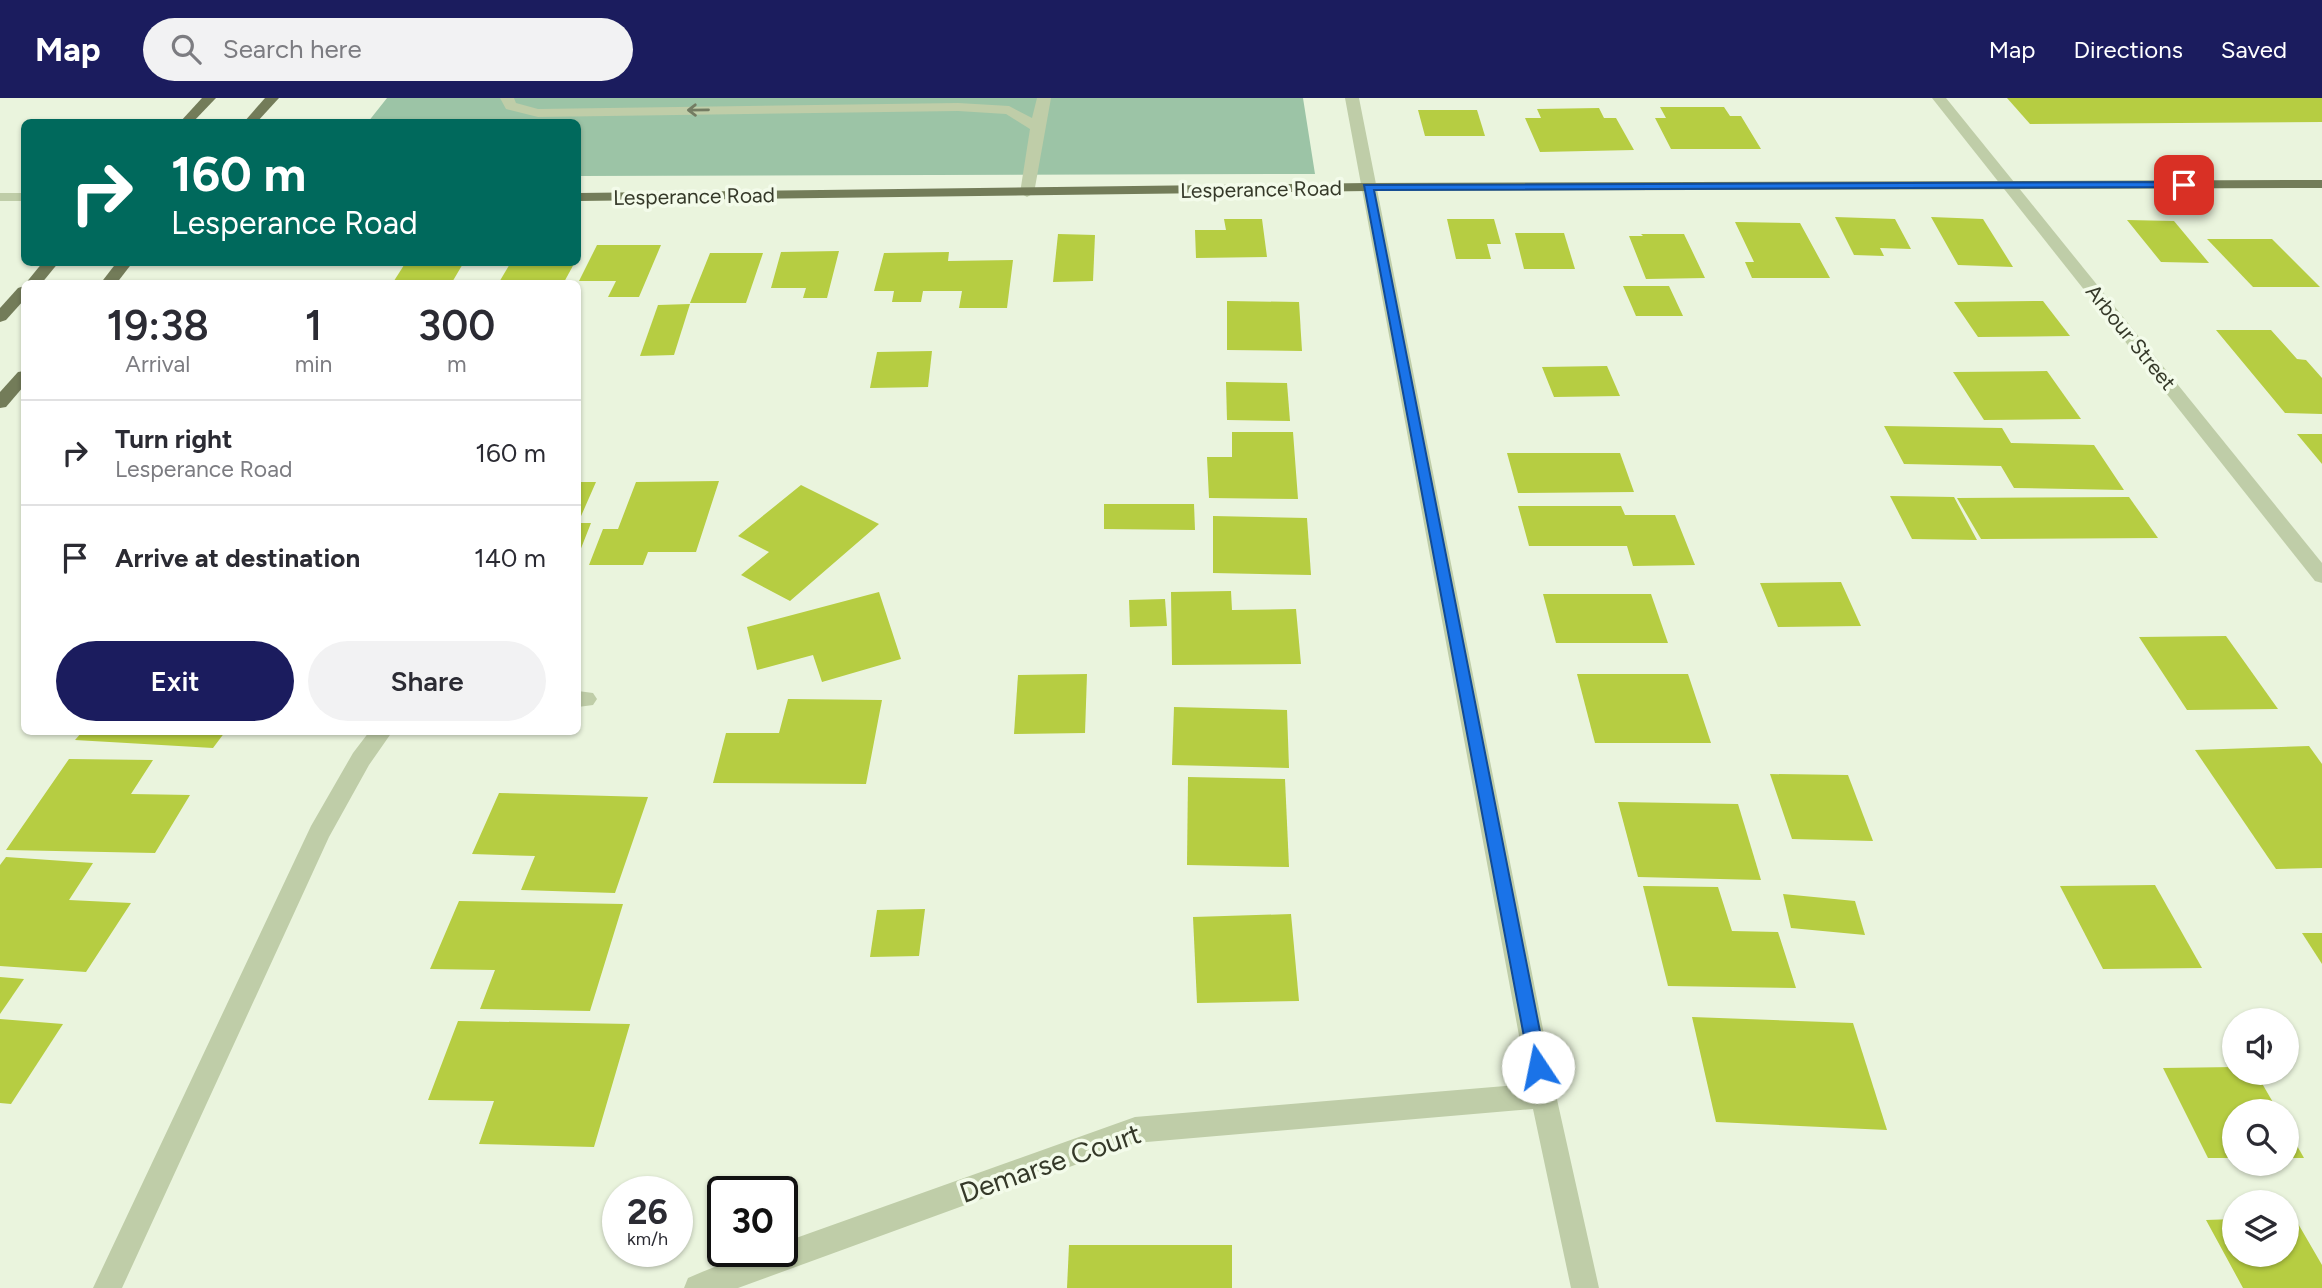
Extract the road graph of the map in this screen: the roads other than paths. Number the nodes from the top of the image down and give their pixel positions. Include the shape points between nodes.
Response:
1 (209, 98) edge
2 (272, 98) edge
3 (507, 98) edge
4 (1044, 98) edge
5 (1352, 98) edge
6 (1939, 98) edge
7 (189, 119) edge
8 (253, 119) edge
9 (1037, 127) junction
10 (2322, 184) edge
11 (2009, 185) junction
12 (1368, 187) junction
13 (1027, 193) junction
14 (0, 197) edge
15 (21, 197) edge
16 (581, 197) edge
17 (48, 266) edge
18 (123, 266) edge
19 (36, 280) edge
20 (110, 280) edge
21 (21, 294) edge
22 (0, 317) edge
23 (21, 379) edge
24 (0, 403) edge
25 (2322, 576) edge
26 (379, 735) edge
27 (1543, 1095) junction
28 (107, 1288) edge
29 (698, 1288) edge
30 (1585, 1288) edge

1 - 7 main road
2 - 8 main road
9 -> 3 street via 1009,110 958,107 538,113 510,106
4 - 9 street
5 - 12 street
6 - 11 street, Arbour Street
9 - 13 street
10 - 11 main road, Lesperance Road
11 - 12 main road, Lesperance Road
11 - 25 street, Arbour Street
12 - 13 main road, Lesperance Road
12 - 27 street
13 - 16 main road, Lesperance Road
14 - 15 street
17 - 19 main road
18 - 20 main road
21 - 22 main road
23 - 24 main road
26 - 28 street via 319,833
27 - 29 street, Demarse Court via 1135,1130
27 - 30 street

